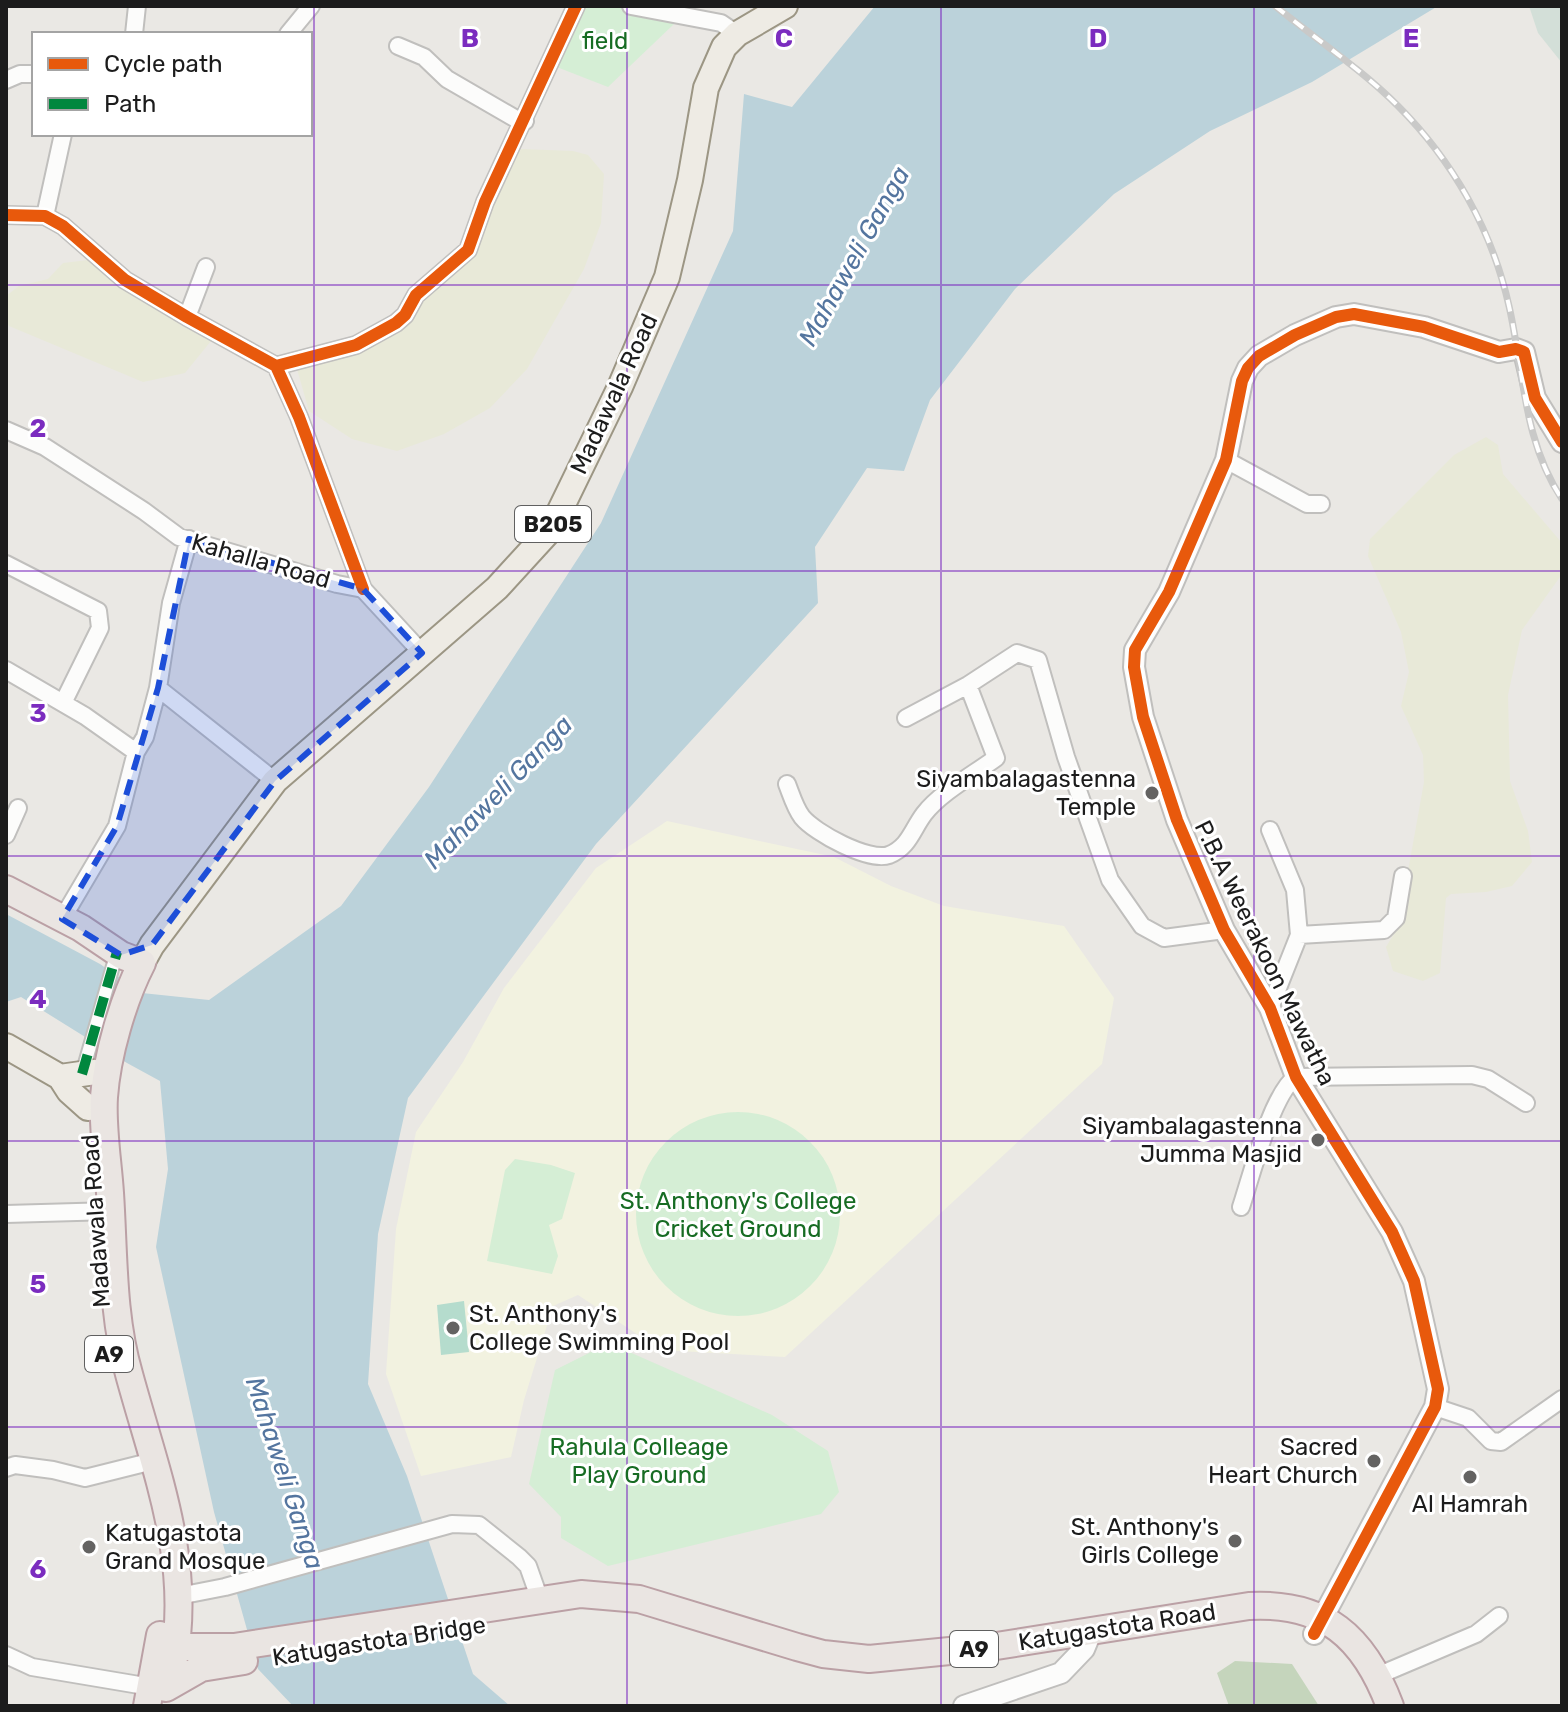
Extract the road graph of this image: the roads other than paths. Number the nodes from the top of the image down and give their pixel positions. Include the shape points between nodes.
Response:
1 (137, 6) edge
2 (311, 6) edge
3 (576, 6) edge
4 (631, 6) edge
5 (785, 6) edge
6 (134, 32) edge
7 (290, 32) edge
8 (737, 34) junction
9 (398, 46) dead end
10 (32, 74) edge
11 (6, 80) edge
12 (525, 121) junction
13 (63, 136) edge
14 (6, 215) edge
15 (45, 216) junction
16 (206, 267) dead end
17 (187, 317) junction
18 (276, 366) junction
19 (6, 430) edge
20 (1562, 442) edge
21 (1226, 460) junction
22 (1321, 504) dead end
23 (189, 539) junction
24 (6, 564) edge
25 (363, 589) junction
26 (422, 653) junction
27 (6, 670) edge
28 (968, 685) junction
29 (158, 688) junction
30 (63, 703) junction
31 (906, 718) dead end
32 (136, 752) junction
33 (275, 781) junction
34 (787, 784) dead end
35 (18, 808) dead end
36 (1270, 830) dead end
37 (6, 835) edge
38 (1403, 876) dead end
39 (6, 889) edge
40 (62, 919) junction
41 (1224, 930) junction
42 (1299, 935) junction
43 (127, 959) junction
44 (1270, 1008) junction
45 (6, 1046) edge
46 (93, 1062) junction
47 (1296, 1077) junction
48 (96, 1102) junction
49 (1526, 1103) dead end
50 (1241, 1207) dead end
51 (104, 1212) junction
52 (6, 1214) edge
53 (1561, 1401) edge
54 (1435, 1407) junction
55 (141, 1464) junction
56 (6, 1468) edge
57 (179, 1596) junction
58 (526, 1607) junction
59 (1499, 1616) dead end
60 (1318, 1626) junction
61 (1088, 1640) junction
62 (166, 1654) junction
63 (6, 1655) edge
64 (203, 1658) junction
65 (1377, 1676) junction
66 (157, 1697) edge
67 (964, 1706) edge
68 (1371, 1706) edge
69 (1390, 1706) edge

1 - 6 street
2 - 7 street
3 - 12 street
4 - 8 street via 721,23
5 - 8 main road, Madawala Road / B205
8 - 26 main road, Madawala Road / B205 via 724,47 706,88 667,277 551,529 497,588
9 - 12 street
10 - 11 street
12 - 18 street via 468,250 416,295 405,315 356,345
13 - 15 street
14 - 15 street
15 - 17 street via 125,280
16 - 17 street
17 - 18 street
18 - 25 street
19 - 23 street, Kahalla Road via 45,447
20 - 21 street, P.B.A Weerakoon Mawatha via 1535,398 1524,352 1499,352 1424,327 1354,314 1295,335 1248,368
21 - 22 street via 1307,504
21 - 41 street, P.B.A Weerakoon Mawatha via 1169,592 1135,650 1134,667 1143,717 1177,820
23 - 25 street, Kahalla Road
23 - 29 street via 171,603
24 - 30 street via 98,611 100,628
25 - 26 street, Kahalla Road
26 - 33 main road, Madawala Road / B205
27 - 30 street
28 - 31 street
28 - 34 street via 996,758 934,804 910,841 888,855 867,856 812,827
28 - 41 street via 1017,653 1038,660 1110,880 1134,915 1164,938
29 - 32 street
29 - 33 street
30 - 32 street
32 - 40 street via 117,826
33 - 43 main road, Madawala Road / B205
35 - 37 street
36 - 42 street via 1295,890
38 - 42 street via 1396,918 1384,930
39 - 40 highway
40 - 43 highway
41 - 44 street, P.B.A Weerakoon Mawatha
42 - 44 street
43 - 46 highway, Madawala Road / A9
44 - 47 street, P.B.A Weerakoon Mawatha
45 - 46 main road
46 - 48 highway, Madawala Road / A9
46 - 48 main road via 69,1091
47 - 49 street via 1472,1075
47 - 50 street via 1273,1111
47 - 54 street, P.B.A Weerakoon Mawatha via 1392,1232 1414,1281 1438,1389
48 - 51 highway, Madawala Road / A9
51 - 52 street
51 - 55 highway, Madawala Road / A9 via 107,1340
51 - 57 highway, Madawala Road / A9 via 122,1345 173,1531
53 - 54 street via 1501,1442 1491,1441 1468,1418
54 - 60 street
55 - 56 street via 85,1478 15,1465
55 - 62 highway, Madawala Road / A9 via 161,1553
57 - 58 street via 452,1524 479,1525 528,1566
57 - 62 highway, Madawala Road / A9
57 - 64 highway
58 - 61 highway, Katugastota Road / A9 via 622,1612 799,1666 862,1676 906,1675
58 - 64 highway, Katugastota Bridge / A9
59 - 65 street via 1476,1634
60 - 61 highway, Katugastota Road / A9 via 1254,1622
60 - 65 highway, Katugastota Road / A9 via 1356,1643
60 - 68 highway, Katugastota Road / A9 via 1353,1666
61 - 67 street via 1061,1673
62 - 64 highway
62 - 66 highway
63 - 66 street via 32,1667
64 - 66 highway
65 - 69 highway, Katugastota Road / A9

